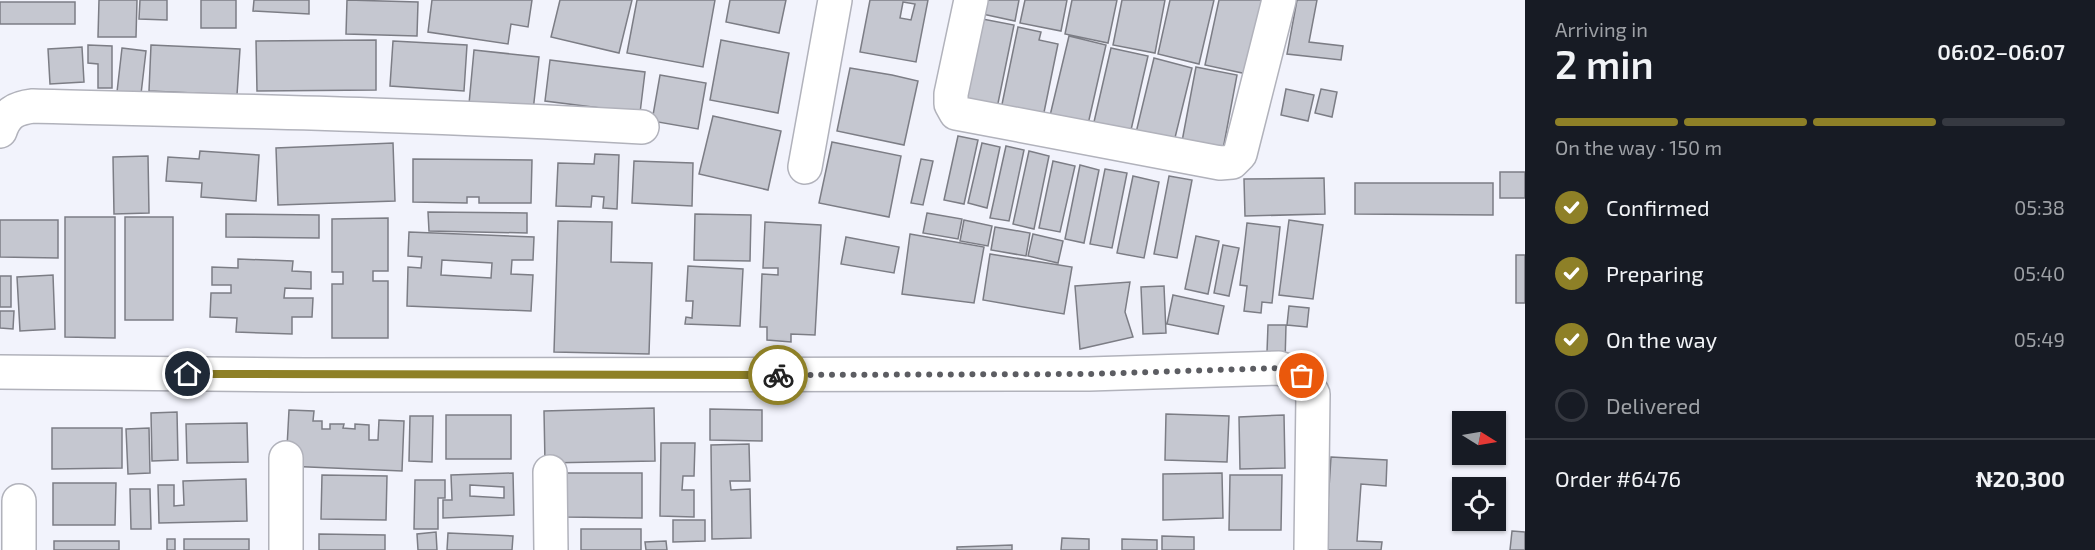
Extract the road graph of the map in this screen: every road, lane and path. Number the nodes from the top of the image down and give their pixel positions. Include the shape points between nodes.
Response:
1 (835, 0) edge
2 (971, 0) edge
3 (1279, 0) edge
4 (642, 127) dead end
5 (0, 131) edge
6 (804, 167) dead end
7 (0, 372) edge
8 (286, 458) dead end
9 (550, 472) dead end
10 (19, 501) dead end
11 (19, 550) edge
12 (286, 550) edge
13 (551, 550) edge
14 (1311, 550) edge

1 - 6 street
2 - 3 street via 951,94 956,113 1220,163 1232,162 1240,154
4 - 5 street via 353,114 33,106 16,108
7 - 14 street via 1053,375 1279,368 1302,376 1313,394
8 - 12 street
9 - 13 street
10 - 11 street

